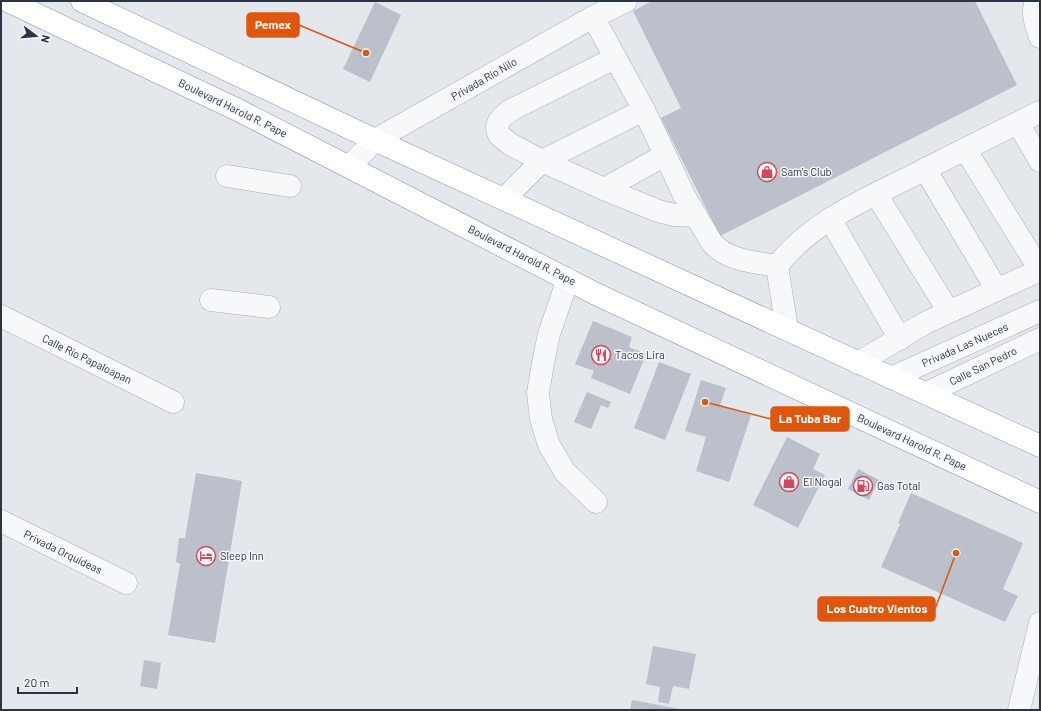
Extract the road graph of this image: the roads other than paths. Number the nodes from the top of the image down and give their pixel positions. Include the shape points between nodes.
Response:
1 (8, 1) edge
2 (626, 1) edge
3 (1036, 1) edge
4 (87, 2) edge
5 (593, 17) junction
6 (1040, 37) edge
7 (615, 58) junction
8 (644, 110) junction
9 (1040, 112) edge
10 (1018, 123) junction
11 (375, 140) junction
12 (965, 149) junction
13 (665, 155) junction
14 (542, 161) junction
15 (1040, 161) edge
16 (349, 167) junction
17 (925, 169) junction
18 (227, 176) dead end
19 (290, 186) dead end
20 (604, 189) junction
21 (876, 194) junction
22 (504, 199) junction
23 (696, 216) junction
24 (830, 219) junction
25 (777, 266) junction
26 (1040, 270) edge
27 (568, 279) junction
28 (997, 290) junction
29 (211, 300) dead end
30 (269, 307) dead end
31 (1040, 311) edge
32 (949, 312) junction
33 (1, 316) edge
34 (787, 329) junction
35 (900, 339) junction
36 (1040, 339) edge
37 (858, 363) junction
38 (891, 378) junction
39 (927, 393) junction
40 (173, 402) dead end
41 (1040, 446) edge
42 (596, 502) dead end
43 (1040, 502) edge
44 (1, 521) edge
45 (126, 583) dead end
46 (1040, 623) edge
47 (1019, 710) edge

1 - 16 highway, Boulevard Harold R. Pape via 238,110
2 - 5 street, Privada Río Nilo
3 - 6 street via 1035,22
4 - 11 highway
5 - 7 street
5 - 11 street, Privada Río Nilo
7 - 8 street
7 - 14 street via 513,109 499,120 499,135 510,144
8 - 13 street
8 - 14 street
9 - 10 street
10 - 12 street
10 - 15 street
11 - 16 street, Privada Río Nilo
11 - 22 highway
12 - 17 street
12 - 26 street
13 - 20 street
13 - 23 street
14 - 20 street
14 - 22 street
16 - 27 highway, Boulevard Harold R. Pape
17 - 21 street
17 - 28 street
18 - 19 street
20 - 23 street via 658,211
21 - 24 street
21 - 32 street
22 - 34 highway
23 - 25 street via 712,243 723,253 738,259
24 - 25 street via 799,242
24 - 35 street
25 - 34 street
26 - 28 street
27 - 42 street via 549,334 543,363 538,394 541,419 549,445 565,472
27 - 43 highway, Boulevard Harold R. Pape
28 - 32 street
29 - 30 street
31 - 38 street, Privada Las Nueces
32 - 35 street
33 - 40 street, Calle Río Papaloapan
34 - 37 highway
35 - 37 street
36 - 39 street, Calle San Pedro
37 - 38 highway
38 - 39 highway
39 - 41 highway
44 - 45 street, Privada Orquídeas
46 - 47 street

